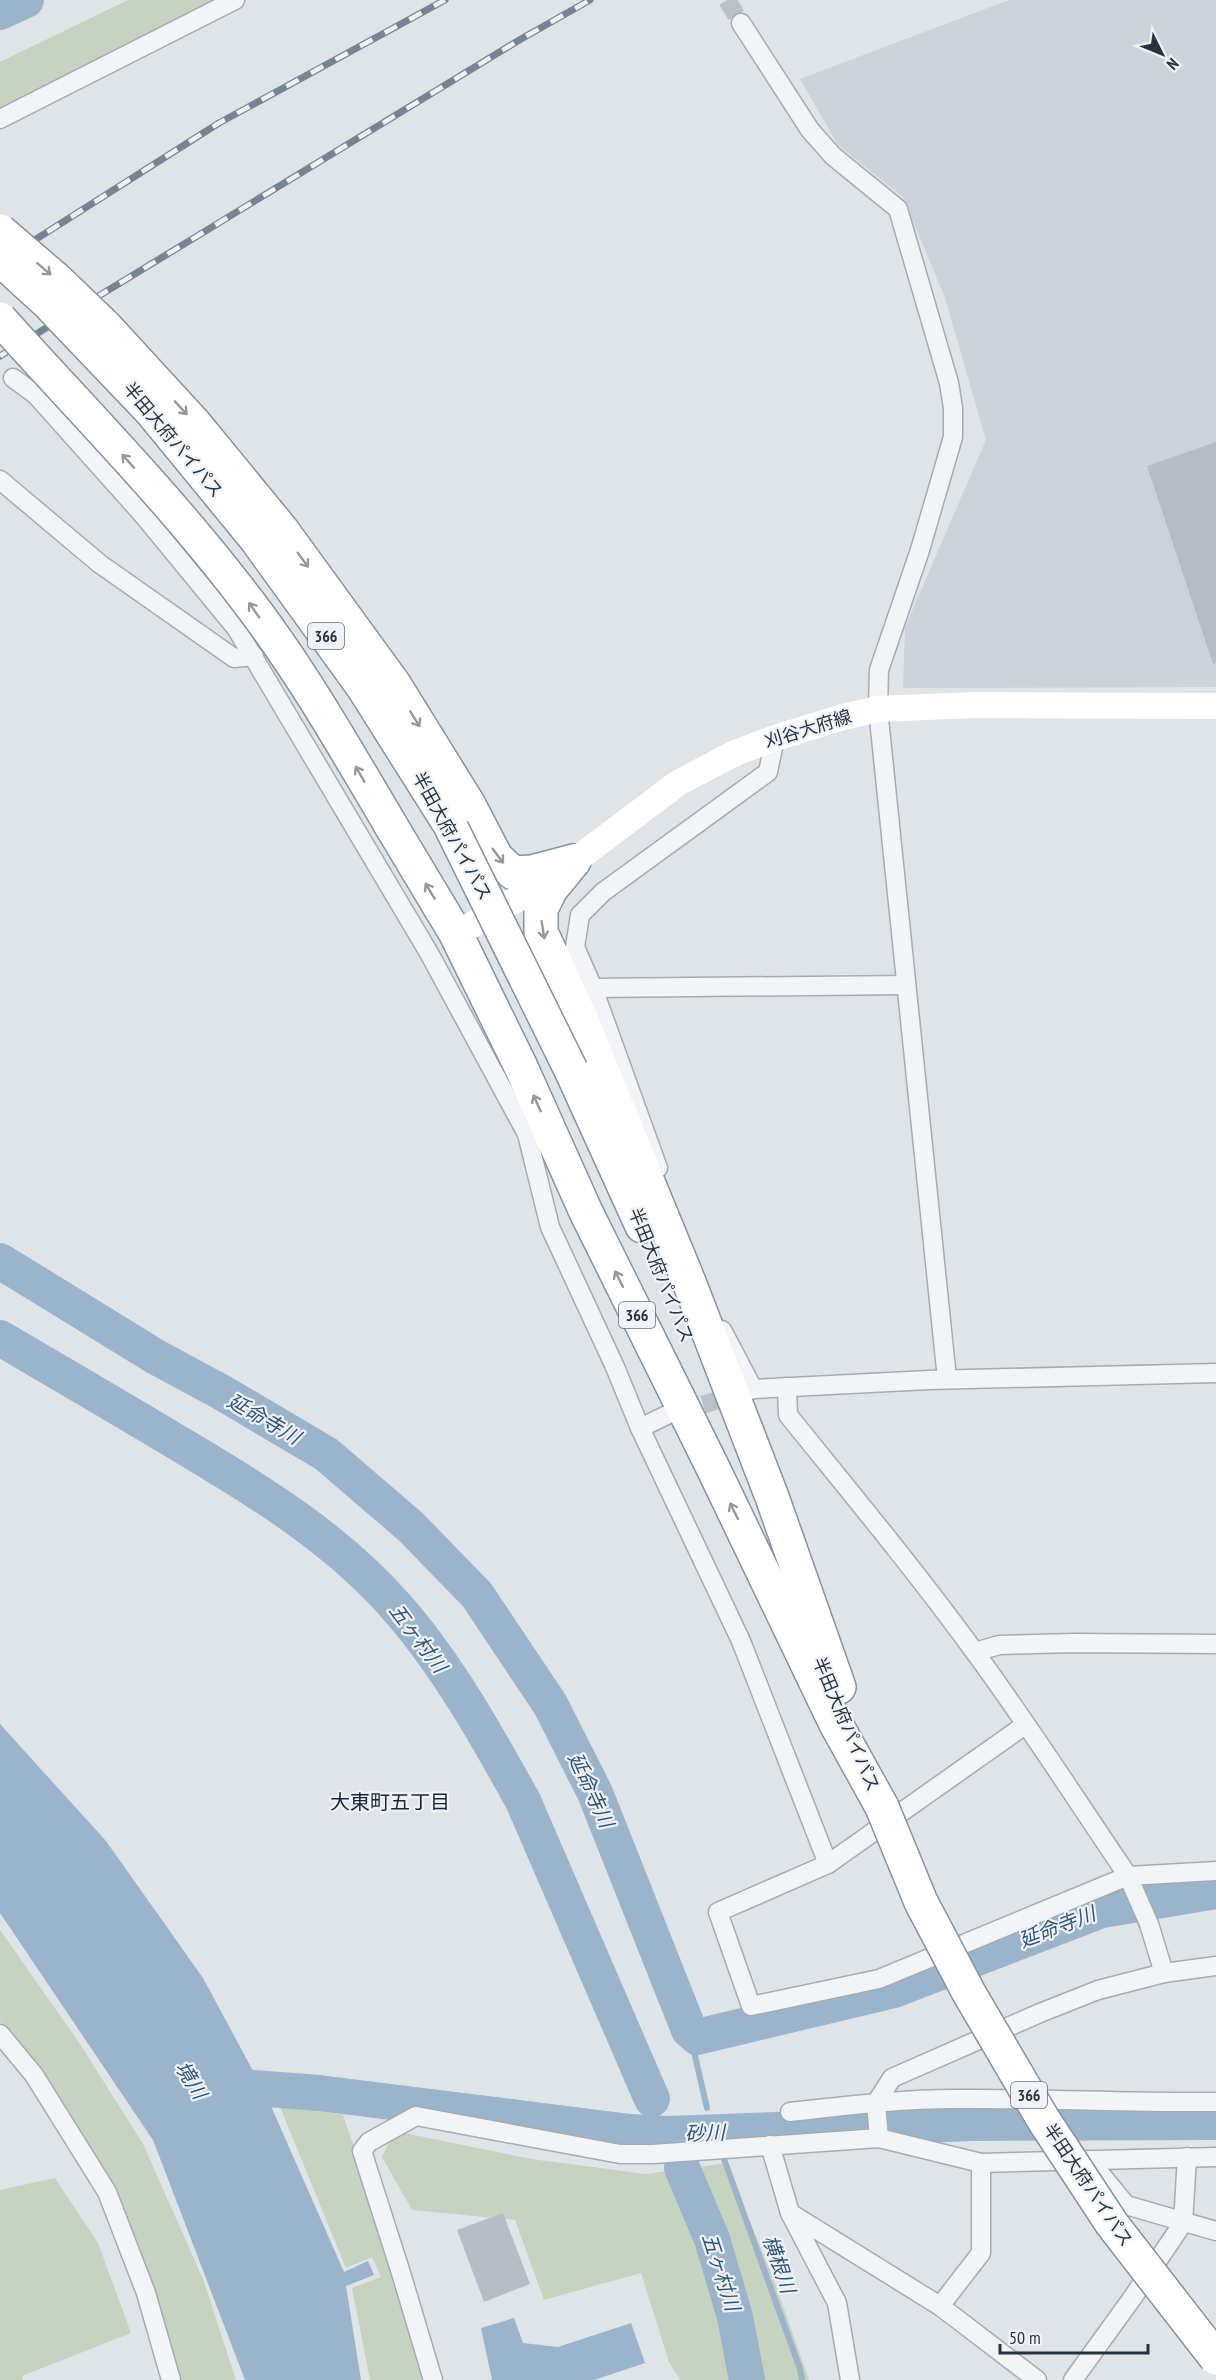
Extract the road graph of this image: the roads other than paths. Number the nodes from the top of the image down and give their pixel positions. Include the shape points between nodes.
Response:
1 (235, 0) edge
2 (741, 23) tunnel mouth
3 (0, 119) edge
4 (0, 231) edge
5 (0, 259) edge
6 (0, 319) edge
7 (13, 378) dead end
8 (0, 480) edge
9 (254, 656) junction
10 (1216, 706) edge
11 (878, 709) junction
12 (775, 738) junction
13 (574, 861) junction
14 (456, 934) junction
15 (906, 985) junction
16 (594, 988) junction
17 (1216, 1373) edge
18 (947, 1379) junction
19 (787, 1387) junction
20 (669, 1414) tunnel mouth
21 (640, 1428) junction
22 (1216, 1644) edge
23 (975, 1652) junction
24 (1025, 1725) junction
25 (882, 1807) junction
26 (828, 1864) junction
27 (1216, 1871) edge
28 (1128, 1877) junction
29 (1216, 1966) edge
30 (1164, 1973) junction
31 (0, 2034) edge
32 (1216, 2102) edge
33 (876, 2104) junction
34 (790, 2112) dead end
35 (879, 2137) junction
36 (770, 2145) junction
37 (1187, 2157) junction
38 (1216, 2157) edge
39 (1089, 2160) junction
40 (981, 2163) junction
41 (790, 2213) junction
42 (1183, 2223) junction
43 (1216, 2231) edge
44 (940, 2306) junction
45 (1216, 2358) edge
46 (171, 2380) edge
47 (433, 2380) edge
48 (850, 2380) edge
49 (1037, 2380) edge
50 (1073, 2380) edge

1 - 3 street
2 - 11 street via 810,130 833,156 898,209 949,383 953,437 921,550 879,670
4 -> 13 highway, 366, bridge via 105,326 202,432 282,530 394,684 469,805 496,857 513,873
5 - 25 highway, 半田大府パイパス / 366, bridge via 152,411 256,538 363,687 450,825 571,1070 649,1240
14 -> 6 highway, 366, bridge via 313,694 243,595 171,508
7 - 9 street via 36,395 144,516 236,628
8 - 9 street via 100,564 234,658
9 - 21 street via 429,953 527,1134 550,1227
10 - 11 main road, 刈谷大府線 via 987,705
11 - 12 main road, 刈谷大府線
11 - 15 street
12 - 13 main road, 刈谷大府線 via 733,754 678,783
12 - 16 street via 768,772 603,892 580,915 575,947
13 - 14 main road, 刈谷大府線 via 544,884
13 -> 25 highway, 366 via 551,889 541,909 541,932 689,1282 772,1497
25 -> 14 highway, 366 via 836,1724 586,1212
15 - 16 street
15 - 18 street
16 - 19 street via 709,1304 749,1391
17 - 18 street
18 - 19 street
19 - 23 street via 788,1415 911,1566
20 - 21 street
21 - 26 street via 741,1641
22 - 23 street via 1074,1642 999,1646
23 - 24 street
24 - 26 street
24 - 28 street
25 - 45 highway, 半田大府パイパス / 366, bridge via 921,1902 1043,2120 1112,2224
26 - 28 street via 718,1912 751,2006 879,1979
27 - 28 street
28 - 30 street via 1149,1924
29 - 30 street
30 - 33 street via 1098,1990 892,2078
31 - 46 street via 34,2075 107,2192 146,2293
32 - 33 street via 954,2099
33 - 34 street
33 - 35 street
35 - 36 street
35 - 40 street
36 - 41 street
36 - 47 street via 620,2154 416,2116 369,2142 362,2151
37 - 38 street
37 - 39 street
37 - 42 street
39 - 40 street
39 - 42 street via 1126,2205
40 - 44 street via 981,2253
41 - 44 street
41 - 48 street via 837,2303
42 - 43 street
42 - 50 street
44 - 49 street

